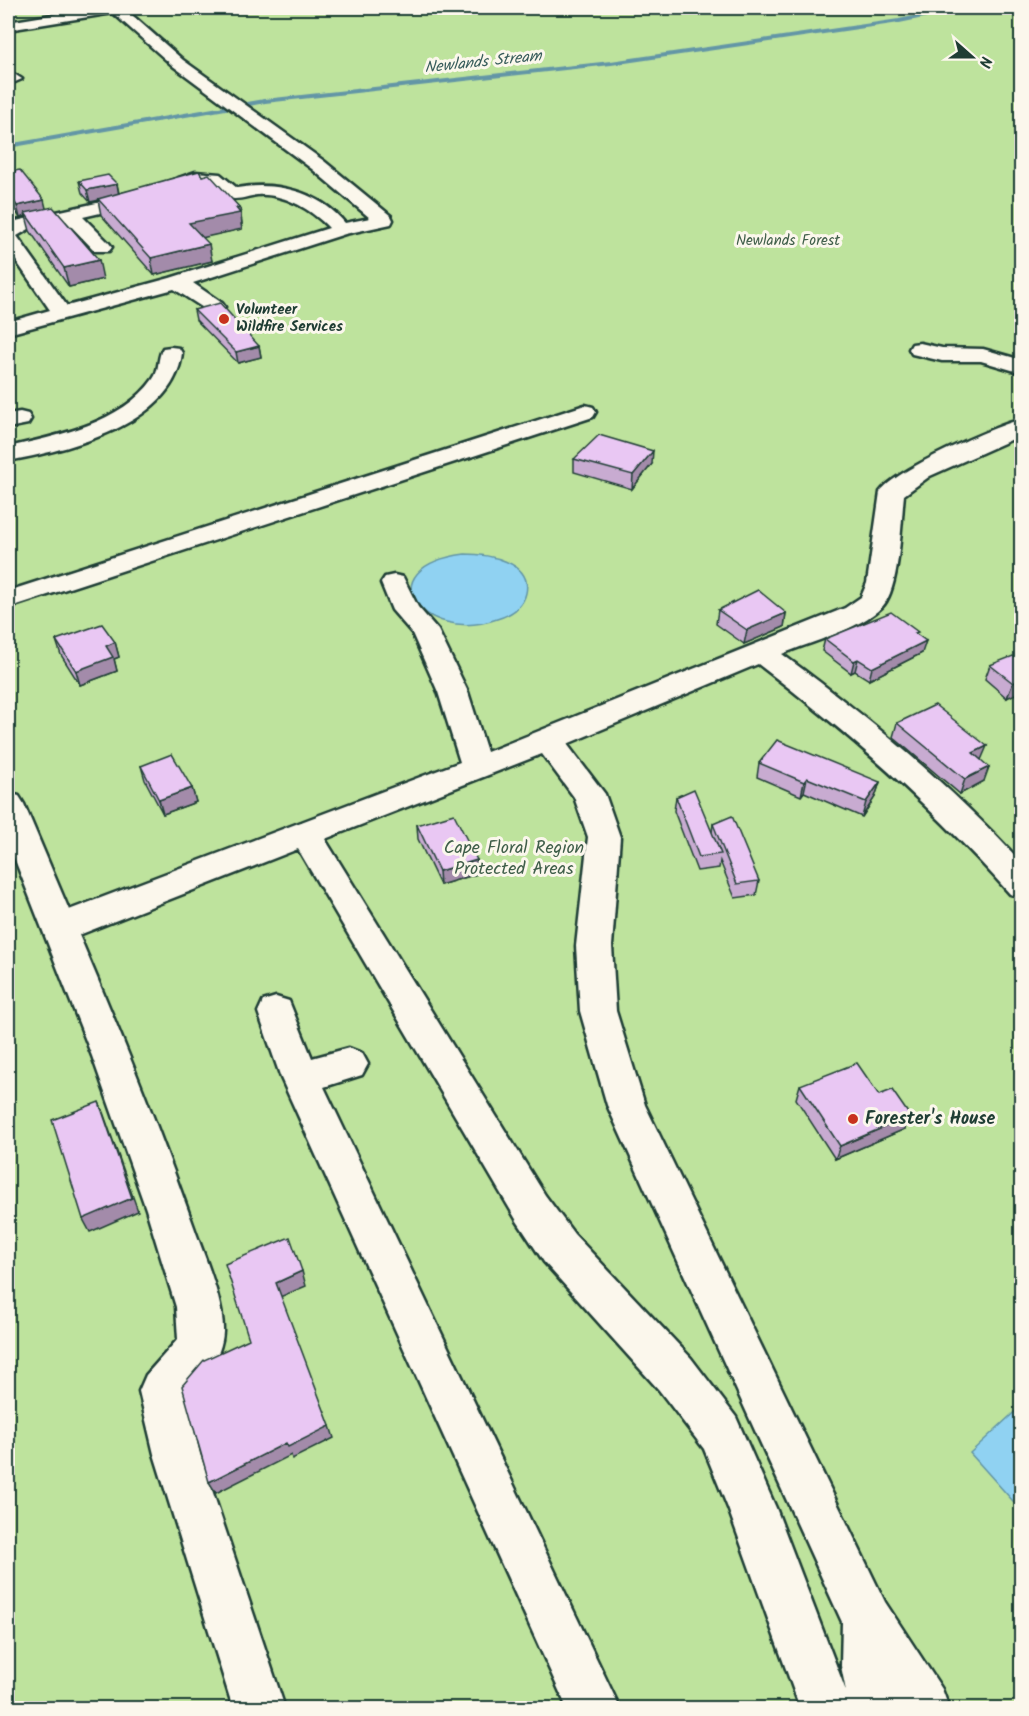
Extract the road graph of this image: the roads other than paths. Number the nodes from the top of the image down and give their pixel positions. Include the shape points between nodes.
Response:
1 (116, 8) edge
2 (8, 26) edge
3 (70, 214) junction
4 (340, 230) junction
5 (102, 247) dead end
6 (177, 282) junction
7 (214, 307) edge
8 (62, 313) junction
9 (8, 328) edge
10 (920, 349) dead end
11 (171, 353) dead end
12 (1022, 368) edge
13 (585, 412) dead end
14 (1022, 426) edge
15 (8, 454) edge
16 (394, 583) dead end
17 (8, 600) edge
18 (763, 654) junction
19 (549, 740) junction
20 (477, 767) junction
21 (8, 804) edge
22 (305, 834) junction
23 (1022, 885) edge
24 (60, 928) junction
25 (276, 1012) dead end
26 (349, 1064) dead end
27 (300, 1078) junction
28 (867, 1620) junction
29 (259, 1708) edge
30 (594, 1708) edge
31 (826, 1708) edge
32 (875, 1708) edge
33 (923, 1708) edge

1 - 2 street
1 - 4 street via 178,63 318,165 384,220
3 - 4 street via 133,200 202,176 220,181 233,194 266,188 291,192 332,219
3 - 5 street
3 - 8 street via 23,225 9,232 8,237
4 - 6 street
6 - 7 street
6 - 8 street
8 - 9 street
10 - 12 street via 942,355 952,364 972,371
11 - 15 street via 165,380 127,412 76,437
13 - 17 street
14 - 18 street via 921,471 892,492 880,583 873,601 855,614
16 - 20 street via 406,610 424,630 453,692
18 - 19 street
18 - 23 street via 813,690 909,771 960,818
19 - 20 street
19 - 28 street via 589,794 604,837 594,946 598,1011 626,1105
20 - 22 street
21 - 24 street
22 - 24 street
22 - 31 street via 531,1208 566,1256 675,1374 720,1433
24 - 29 street via 144,1143 195,1302 201,1330 195,1356 162,1391 177,1454
25 - 27 street
26 - 27 street
27 - 30 street
28 - 32 street via 867,1666
28 - 33 street

